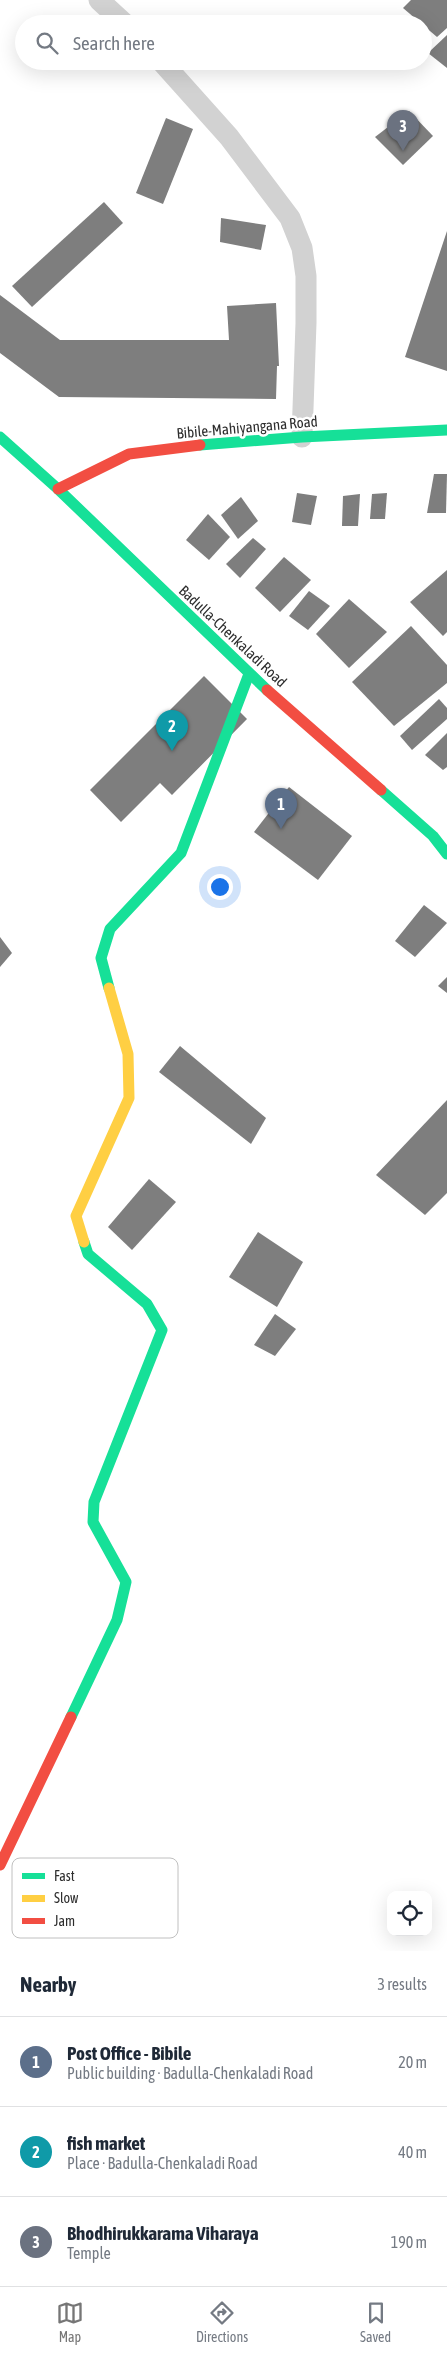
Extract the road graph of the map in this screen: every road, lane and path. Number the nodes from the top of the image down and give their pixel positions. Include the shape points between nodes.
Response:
1 (99, 0) edge
2 (115, 15) edge
3 (169, 70) edge
4 (447, 430) edge
5 (0, 437) edge
6 (302, 437) junction
7 (58, 489) junction
8 (249, 674) junction
9 (447, 854) edge
10 (0, 1865) edge

1 - 2 street
3 - 6 street via 229,137 290,218 302,248 306,276
4 - 6 main road, Bibile-Mahiyangana Road
5 - 7 main road, Badulla-Chenkaladi Road
6 - 7 main road, Bibile-Mahiyangana Road via 129,454
7 - 8 main road, Badulla-Chenkaladi Road
8 - 9 main road, Badulla-Chenkaladi Road via 433,836
8 - 10 main road via 180,854 110,929 101,958 128,1054 129,1098 76,1216 88,1254 147,1304 162,1330 94,1502 93,1522 126,1582 117,1620

